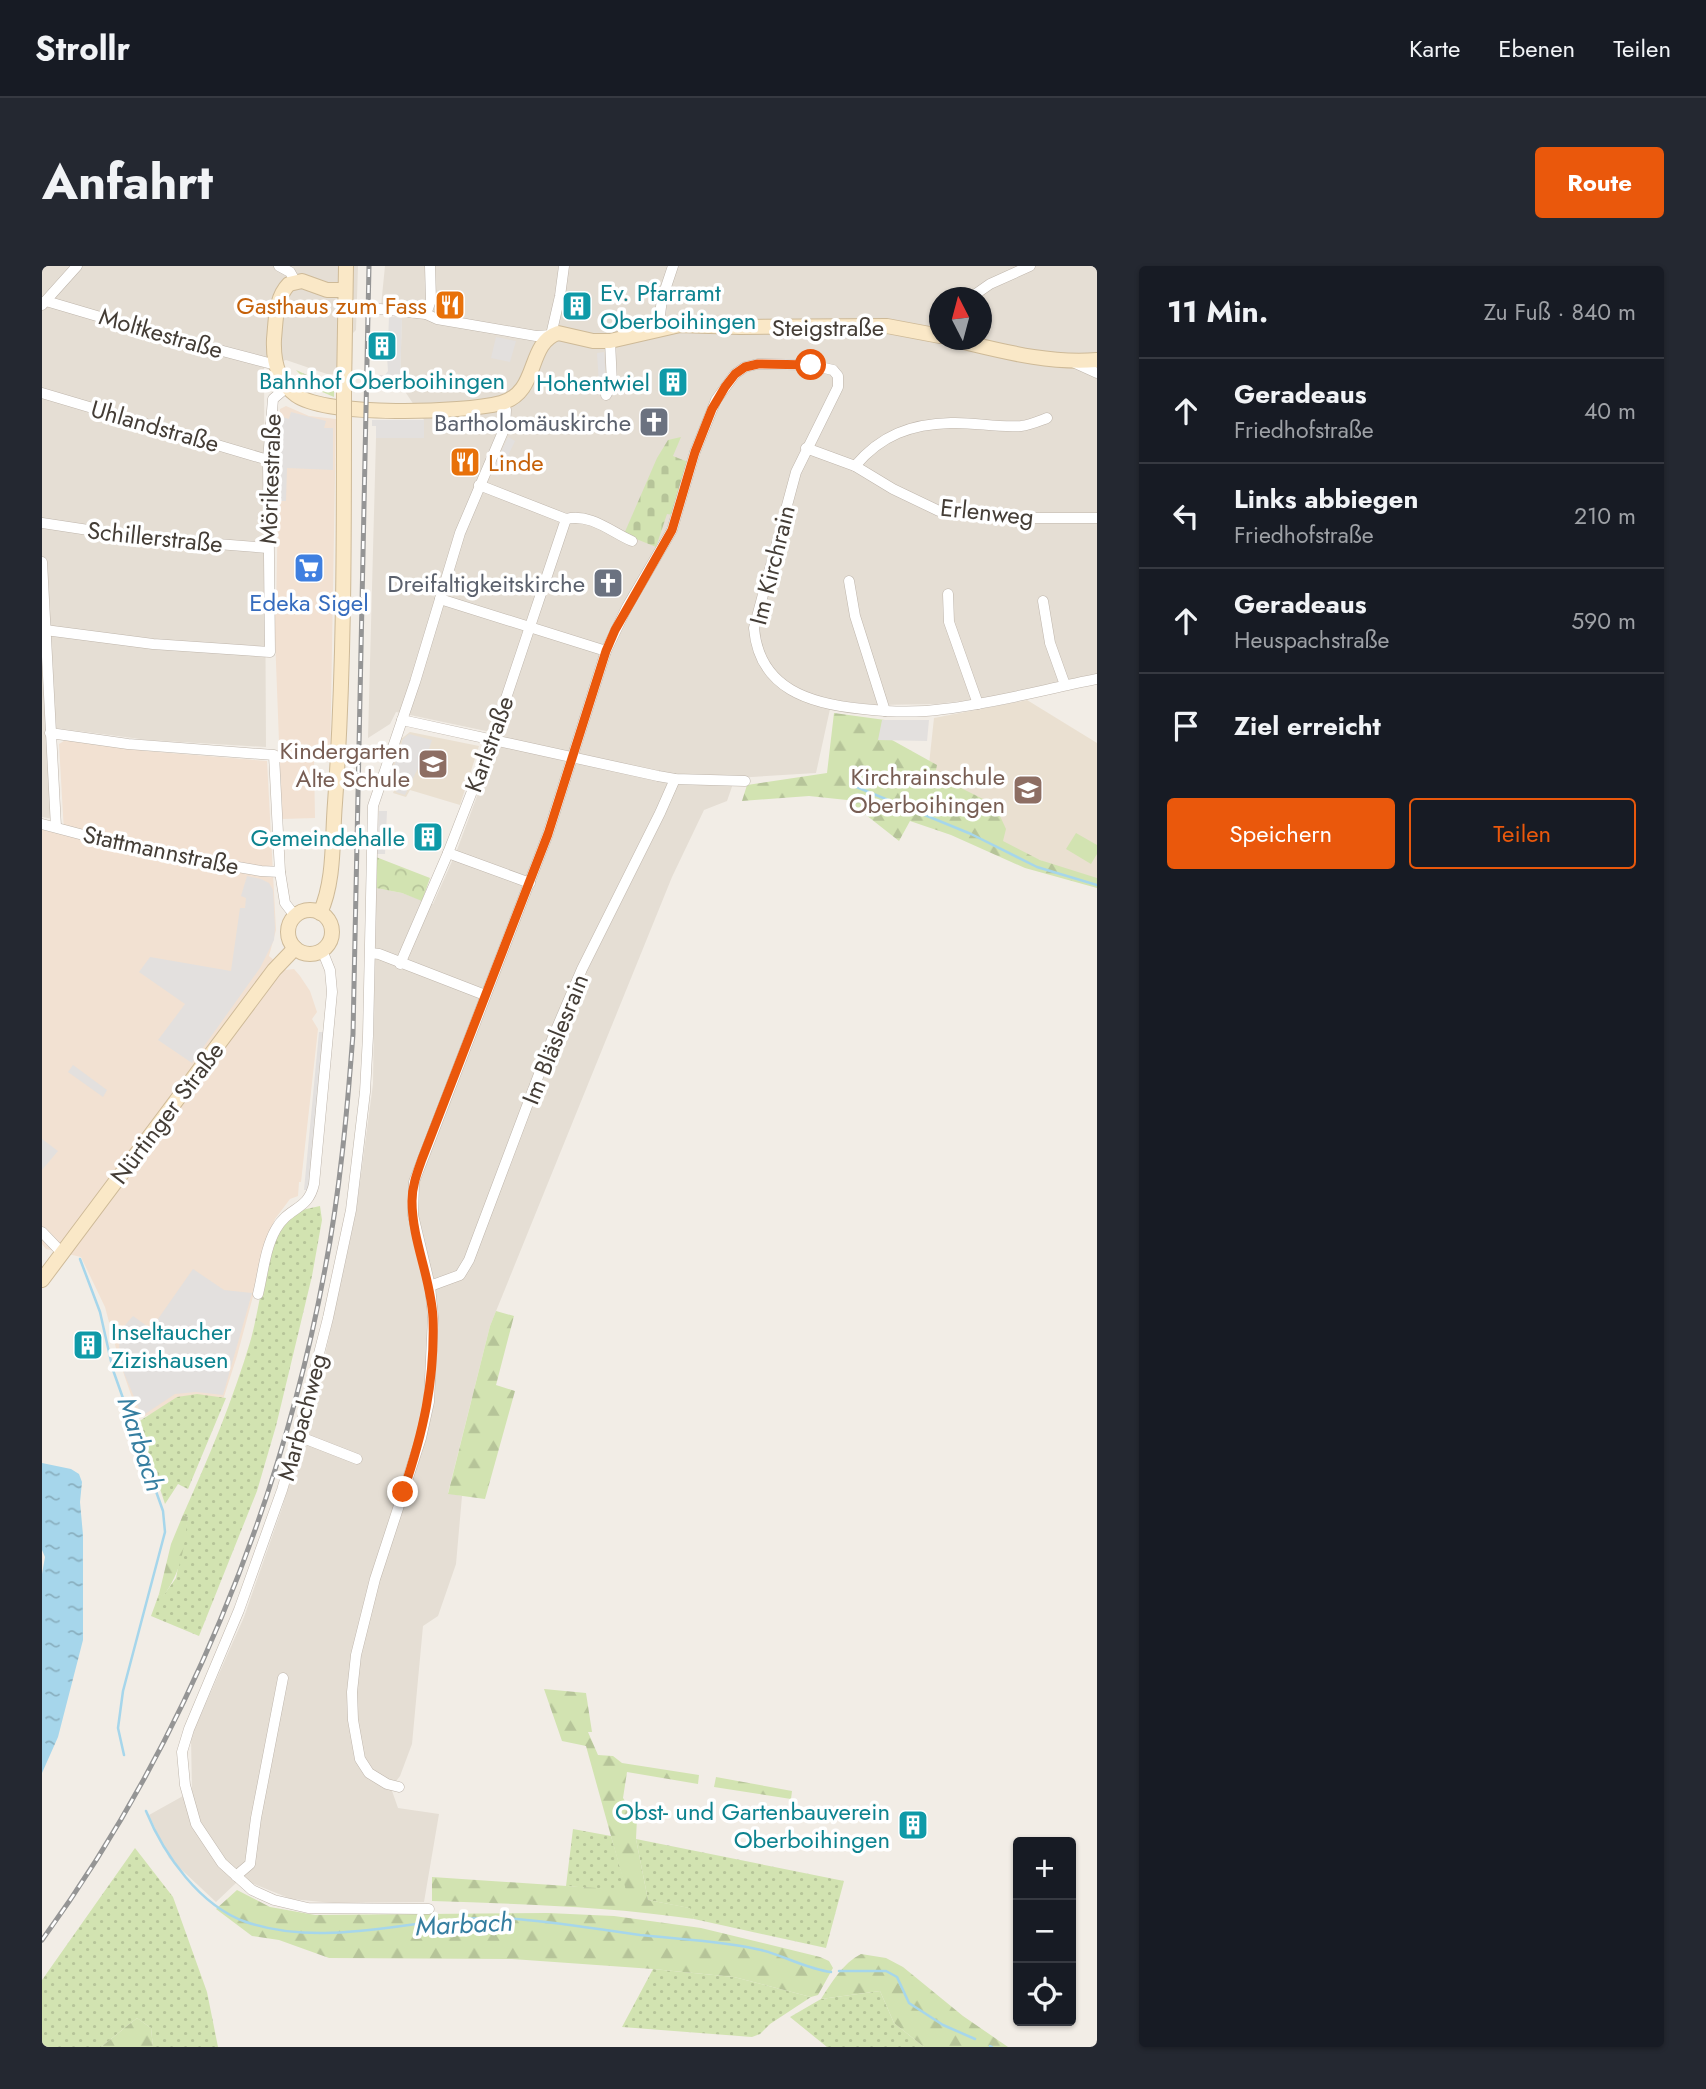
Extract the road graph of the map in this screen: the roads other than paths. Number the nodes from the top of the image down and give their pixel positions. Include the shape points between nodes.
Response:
1 (77, 266) edge
2 (279, 266) edge
3 (346, 266) edge
4 (430, 266) edge
5 (564, 266) edge
6 (673, 266) edge
7 (1030, 266) edge
8 (295, 281) junction
9 (986, 287) edge
10 (345, 290) junction
11 (44, 303) edge
12 (380, 309) dead end
13 (426, 314) junction
14 (658, 330) junction
15 (929, 334) edge
16 (551, 335) junction
17 (610, 341) junction
18 (992, 348) edge
19 (1097, 360) edge
20 (1074, 362) junction
21 (276, 365) junction
22 (1097, 373) edge
23 (287, 387) junction
24 (42, 393) edge
25 (606, 395) dead end
26 (503, 403) junction
27 (1047, 418) dead end
28 (806, 448) junction
29 (268, 460) junction
30 (855, 466) junction
31 (479, 485) junction
32 (1097, 518) edge
33 (566, 519) junction
34 (42, 523) edge
35 (632, 541) dead end
36 (268, 548) junction
37 (42, 562) edge
38 (849, 581) dead end
39 (948, 594) dead end
40 (440, 599) junction
41 (1044, 601) dead end
42 (529, 627) junction
43 (45, 631) junction
44 (606, 651) junction
45 (1097, 679) edge
46 (1065, 685) junction
47 (978, 704) junction
48 (885, 711) junction
49 (402, 720) junction
50 (50, 733) junction
51 (492, 740) junction
52 (573, 758) junction
53 (675, 779) junction
54 (745, 781) dead end
55 (42, 824) edge
56 (56, 827) junction
57 (448, 853) junction
58 (281, 872) junction
59 (530, 883) junction
60 (320, 913) junction
61 (295, 916) junction
62 (295, 948) junction
63 (322, 950) junction
64 (371, 953) junction
65 (400, 964) junction
66 (485, 995) junction
67 (42, 1232) edge
68 (63, 1254) junction
69 (42, 1280) edge
70 (430, 1286) junction
71 (258, 1294) dead end
72 (298, 1436) junction
73 (357, 1459) dead end
74 (283, 1678) dead end
75 (399, 1787) dead end
76 (236, 1876) junction
77 (429, 1909) dead end

1 - 11 street
2 - 8 street
3 - 10 main road
4 - 13 street via 431,300
5 - 16 street
6 - 14 street
7 - 9 street
8 - 10 main road
8 - 21 main road, Mörikestraße via 285,288 277,306
10 - 60 main road, bridge via 338,764 330,867
11 - 21 street, Moltkestraße
12 - 13 street
13 - 16 street
14 - 15 main road, Steigstraße via 680,325 887,326
14 - 17 main road, Steigstraße
16 - 17 main road, Steigstraße via 561,332
16 - 26 main road via 520,393
17 - 25 street via 612,384
18 - 20 main road
19 - 20 main road
20 - 22 street
21 - 23 main road, Mörikestraße
23 - 26 main road via 310,403 338,408 425,410
23 - 29 street, Mörikestraße via 273,399
24 - 29 street, Uhlandstraße
26 - 31 street via 505,427
27 - 30 street via 1023,426 950,423 908,429 869,449
28 - 30 street, Erlenweg
28 - 44 street, Im Kirchrain via 838,387 833,370 758,364 735,374 712,409 672,530
28 - 48 street, Im Kirchrain via 757,612 755,646 769,673 799,695 833,705
29 - 36 street, Mörikestraße
30 - 32 street, Erlenweg via 939,511
31 - 33 street
31 - 40 street
33 - 35 street via 603,524
33 - 42 street, Karlstraße
34 - 36 street, Schillerstraße via 141,538
36 - 43 street, Mörikestraße via 270,652
37 - 43 street
38 - 48 street via 855,616
39 - 47 street via 949,622
40 - 42 street
40 - 49 street
41 - 46 street via 1050,643
42 - 44 street
42 - 51 street, Karlstraße
43 - 50 street
44 - 52 street
45 - 46 street, Im Kirchrain
46 - 47 street, Im Kirchrain
47 - 48 street, Im Kirchrain
49 - 51 street
49 - 64 street, Marbachweg via 373,806
50 - 56 street
50 - 58 street via 274,755
51 - 52 street
51 - 57 street, Karlstraße
52 - 53 street
52 - 59 street
53 - 54 street
53 - 70 street, Im Bläslesrain via 577,980 469,1260 460,1275
55 - 56 street, Stattmannstraße
56 - 58 street, Stattmannstraße via 144,851
57 - 59 street
57 - 65 street, Karlstraße
58 - 61 street via 285,904
59 - 66 street
60 - 61 main road via 307,911
60 - 63 main road via 331,930
61 - 62 main road via 288,934
62 - 63 main road via 307,953
62 - 68 main road, Nürtinger Straße
63 - 71 street via 332,992 314,1184 309,1199 284,1216 275,1229
64 - 65 street
64 - 72 street, Marbachweg via 365,1081 351,1210
65 - 66 street
66 - 70 street via 414,1182 412,1215
67 - 68 street
68 - 69 main road, Nürtinger Straße
70 - 75 street via 429,1402 375,1579 352,1692 360,1759 369,1773
72 - 73 street
72 - 76 street, Marbachweg via 263,1545 182,1752 196,1824
74 - 76 street via 250,1864
76 - 77 street, Marbachweg via 263,1895 308,1908

